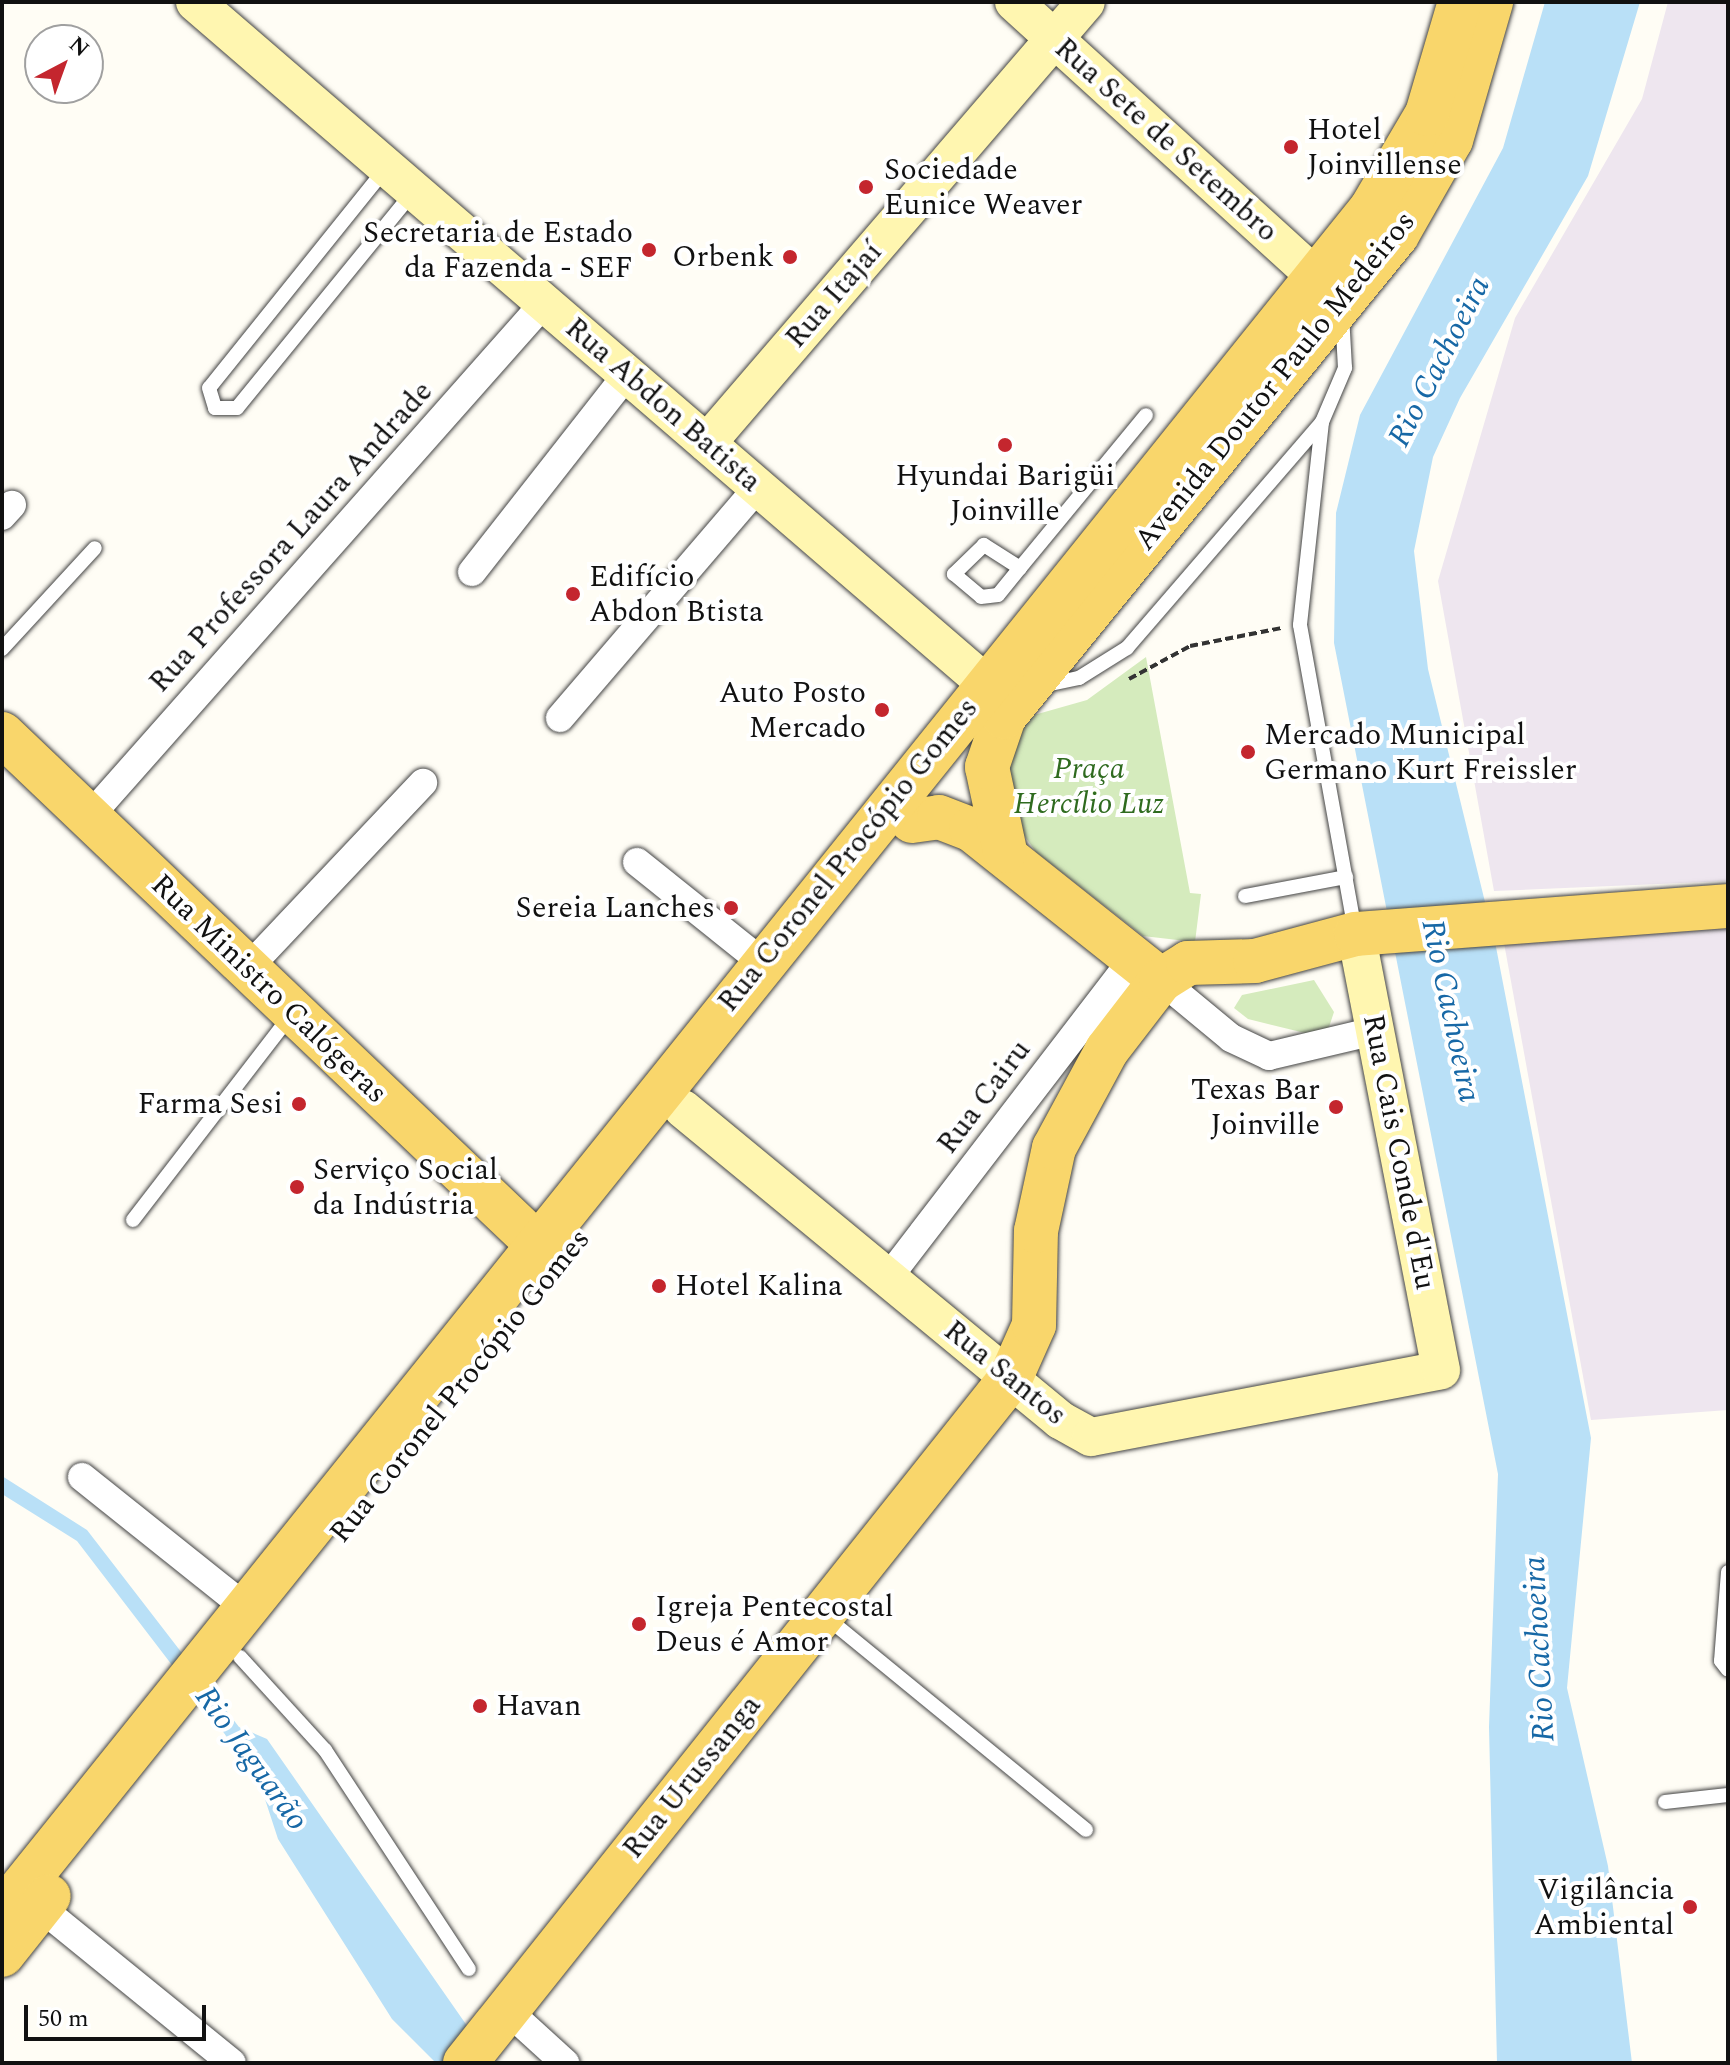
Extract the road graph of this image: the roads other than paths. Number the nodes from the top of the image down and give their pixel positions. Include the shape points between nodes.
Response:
1 (195, 2) edge
2 (1014, 2) edge
3 (1086, 2) edge
4 (1460, 2) edge
5 (1491, 2) edge
6 (1054, 39) junction
7 (400, 179) junction
8 (1329, 292) junction
9 (544, 303) junction
10 (629, 372) junction
11 (1146, 415) dead end
12 (1322, 422) junction
13 (707, 443) junction
14 (758, 487) junction
15 (95, 548) dead end
16 (1020, 568) dead end
17 (472, 572) dead end
18 (2, 649) edge
19 (1005, 685) junction
20 (560, 718) dead end
21 (2, 734) edge
22 (423, 783) dead end
23 (89, 817) junction
24 (912, 821) junction
25 (1005, 851) junction
26 (637, 862) dead end
27 (1346, 877) junction
28 (1245, 896) dead end
29 (1728, 906) edge
30 (1365, 933) junction
31 (762, 962) junction
32 (248, 968) junction
33 (1148, 968) junction
34 (293, 1012) junction
35 (1375, 1031) junction
36 (683, 1109) junction
37 (133, 1220) dead end
38 (537, 1244) junction
39 (888, 1278) junction
40 (1441, 1370) joint
41 (1010, 1379) junction
42 (82, 1477) dead end
43 (1728, 1572) edge
44 (246, 1608) junction
45 (822, 1614) junction
46 (223, 1664) junction
47 (1728, 1670) edge
48 (1728, 1795) edge
49 (1665, 1802) dead end
50 (1086, 1830) dead end
51 (21, 1910) edge
52 (2, 1955) edge
53 (469, 1969) dead end
54 (489, 2033) edge
55 (232, 2063) edge
56 (538, 2063) edge
57 (565, 2063) edge

1 - 7 street, Rua Abdon Batista
2 - 6 street, Rua Sete de Setembro
3 - 6 street, Rua Itajaí
4 - 8 main road, Avenida Doutor Paulo Medeiros via 1441,77 1407,152
5 - 8 main road, Avenida Doutor Paulo Medeiros via 1451,140 1397,235
6 - 8 street, Rua Sete de Setembro
6 - 13 street, Rua Itajaí
7 - 7 lane via 209,388 215,408 237,408
7 - 9 street, Rua Abdon Batista
8 - 12 lane via 1345,368
8 - 19 main road, Avenida Doutor Paulo Medeiros
9 - 10 street, Rua Abdon Batista
9 - 23 street, Rua Professora Laura Andrade
10 - 13 street, Rua Abdon Batista
10 - 17 street
11 - 16 lane
12 - 19 lane via 1127,648 1079,678
12 - 27 lane via 1300,625
13 - 14 street, Rua Abdon Batista
14 - 19 street, Rua Abdon Batista
14 - 20 street
15 - 18 lane
19 - 24 main road, Rua Coronel Procópio Gomes via 969,746
19 - 25 main road via 987,767
19 - 31 main road, Rua Coronel Procópio Gomes
21 - 23 main road, Rua Ministro Calógeras
22 - 32 street
23 - 32 main road, Rua Ministro Calógeras
24 - 25 main road via 954,820
24 - 36 main road, Rua Coronel Procópio Gomes
25 - 33 main road
26 - 31 street
27 - 28 lane
27 - 30 lane
29 - 30 main road
30 - 33 main road via 1255,961
30 - 35 street, Rua Cais Conde d'Eu
31 - 38 main road, Rua Coronel Procópio Gomes
32 - 34 main road, Rua Ministro Calógeras
33 - 35 street via 1231,1038 1269,1056
33 - 39 street, Rua Cairu
33 - 41 main road, Rua Urussanga via 1054,1148 1036,1231 1034,1325
34 - 37 lane
34 - 38 main road, Rua Ministro Calógeras
35 - 40 street, Rua Cais Conde d'Eu
36 - 39 street, Rua Santos
36 - 46 main road, Rua Coronel Procópio Gomes
38 - 44 main road, Rua Coronel Procópio Gomes
39 - 41 street, Rua Santos
40 - 41 street, Rua Santos via 1110,1437 1075,1430
41 - 45 main road, Rua Urussanga
42 - 44 street
43 - 47 lane via 1721,1661
44 - 46 main road, Rua Coronel Procópio Gomes
45 - 50 lane
45 - 54 main road, Rua Urussanga
46 - 51 main road, Rua Coronel Procópio Gomes
46 - 53 lane via 325,1750
48 - 49 lane
51 - 52 main road, Rua Coronel Procópio Gomes
51 - 55 street
54 - 56 street
54 - 57 street

